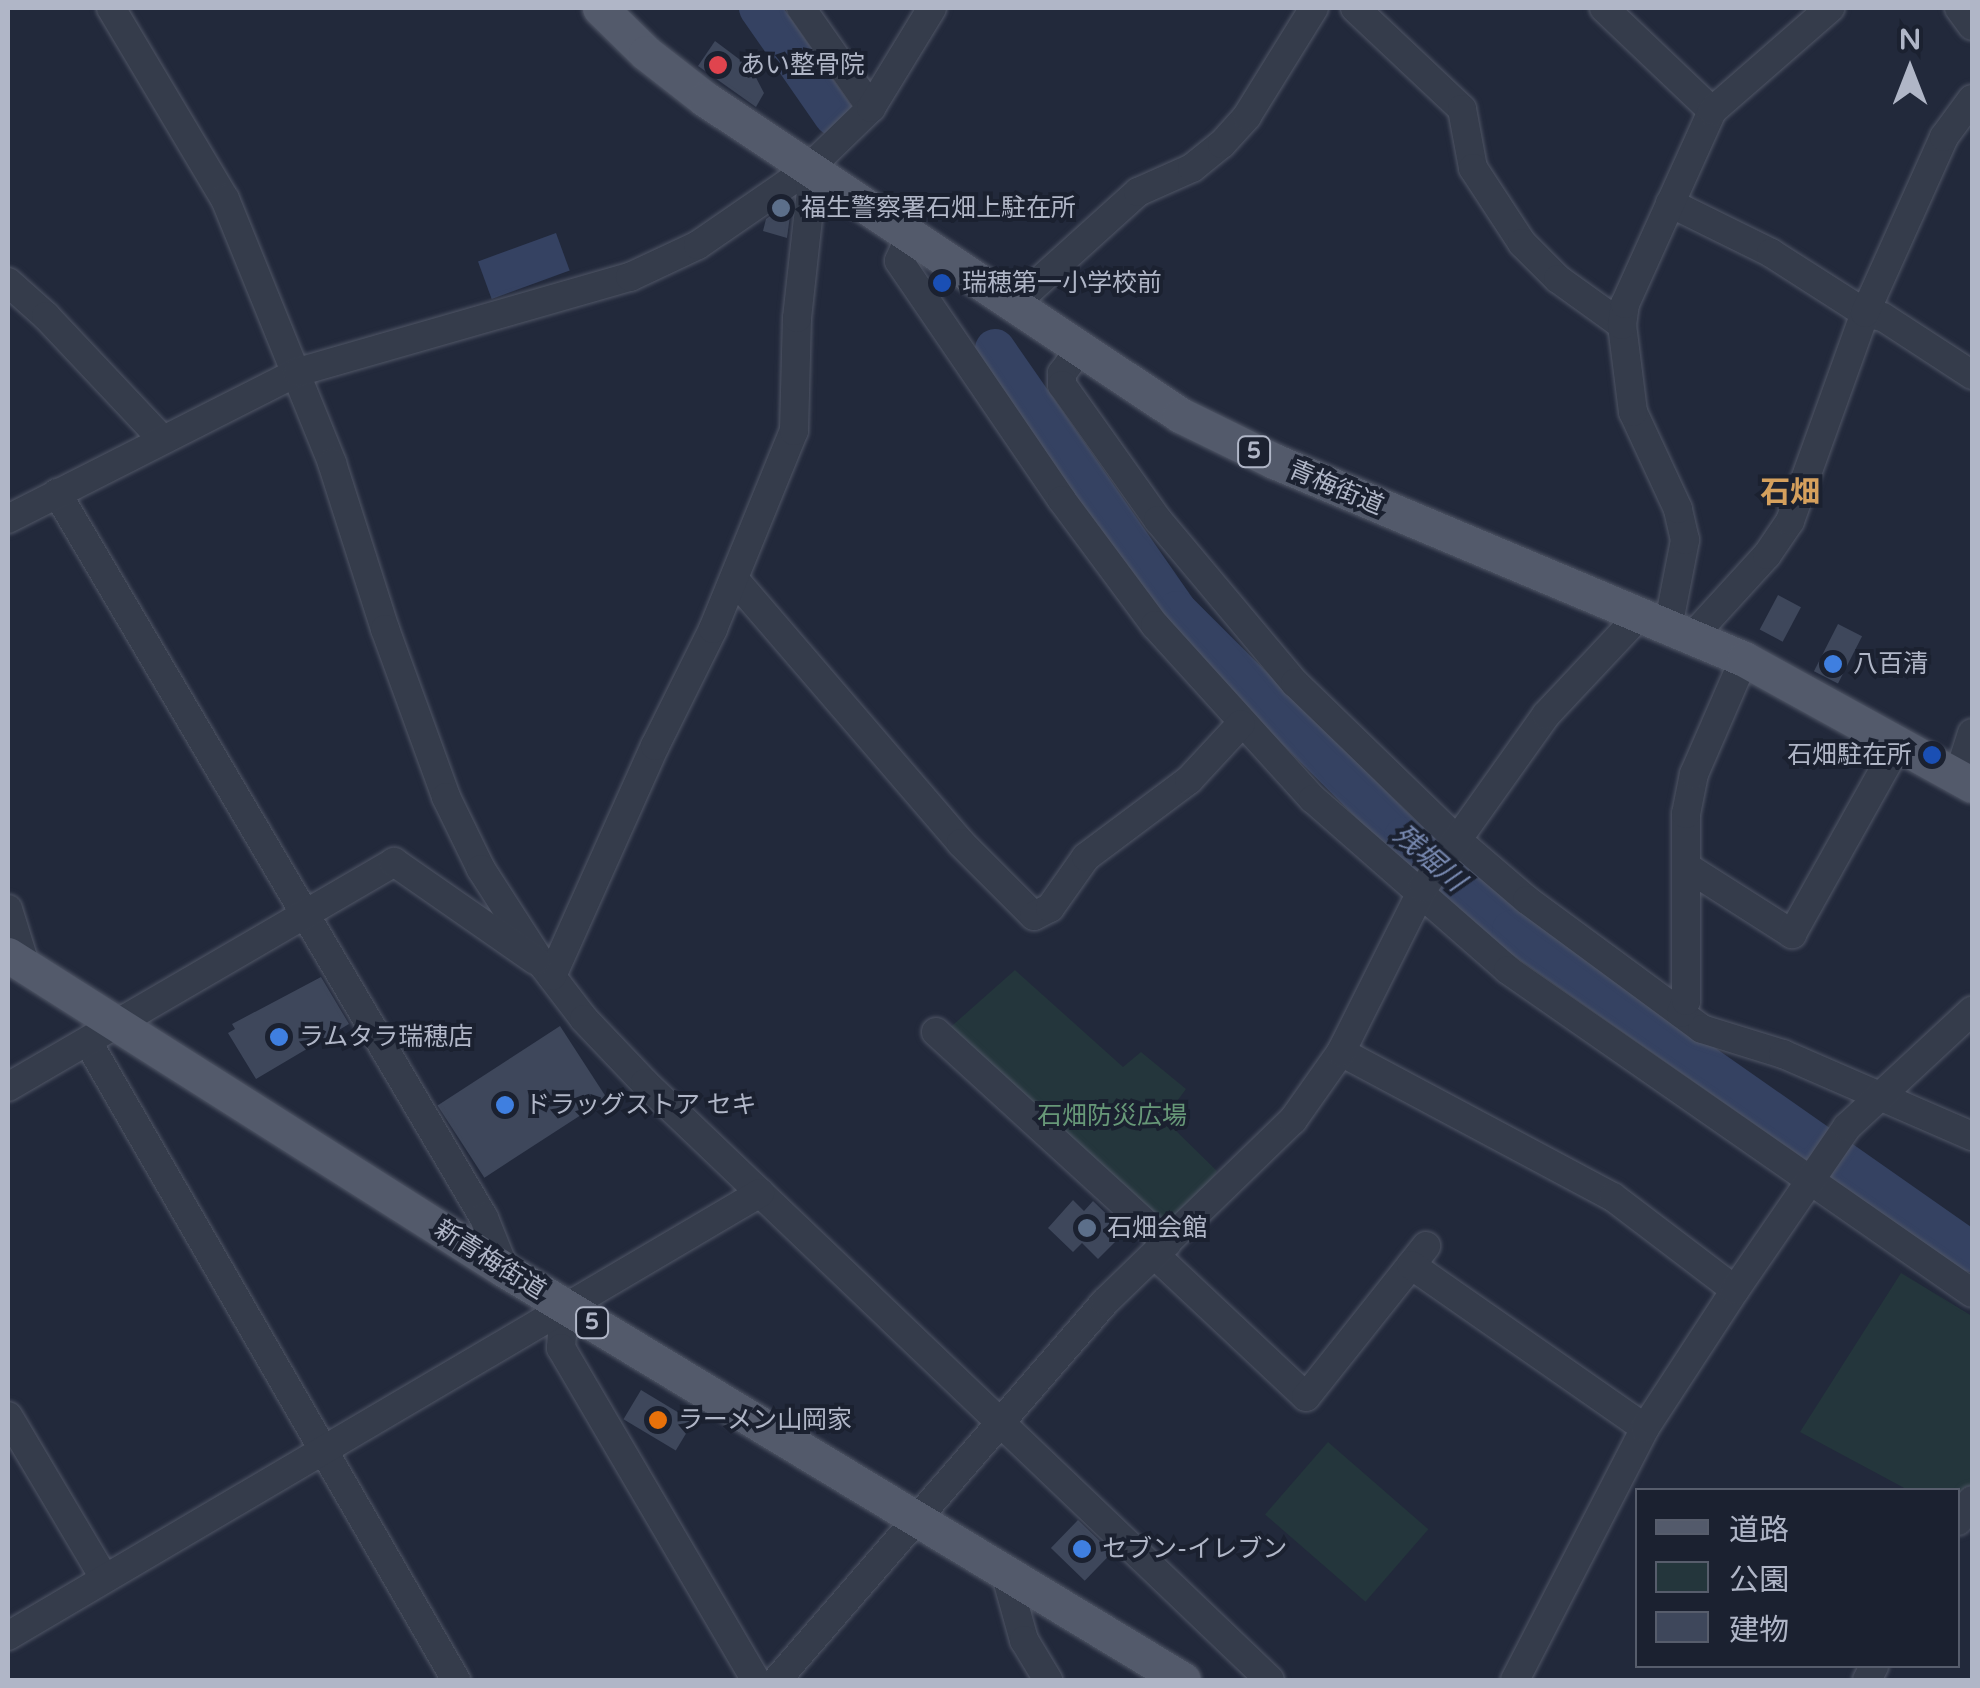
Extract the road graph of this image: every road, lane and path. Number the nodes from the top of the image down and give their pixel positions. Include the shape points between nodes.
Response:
1 (111, 8) edge
2 (600, 8) edge
3 (801, 8) edge
4 (932, 8) edge
5 (1314, 8) edge
6 (1354, 8) edge
7 (1604, 8) edge
8 (1830, 8) edge
9 (1960, 8) edge
10 (1972, 26) edge
11 (1972, 98) edge
12 (870, 108) junction
13 (1712, 111) junction
14 (808, 169) junction
15 (1670, 204) junction
16 (910, 237) junction
17 (8, 282) edge
18 (1013, 305) junction
19 (1865, 314) junction
20 (1622, 325) junction
21 (1080, 350) junction
22 (298, 372) junction
23 (1972, 375) edge
24 (162, 439) junction
25 (57, 493) junction
26 (8, 519) edge
27 (735, 580) junction
28 (1666, 626) junction
29 (1744, 659) junction
30 (1242, 724) junction
31 (1972, 733) edge
32 (1898, 744) junction
33 (1965, 781) edge
34 (1456, 842) junction
35 (1687, 867) junction
36 (1421, 891) junction
37 (8, 908) edge
38 (304, 917) junction
39 (17, 961) edge
40 (547, 970) junction
41 (1972, 1011) edge
42 (1681, 1013) junction
43 (936, 1032) dead end
44 (103, 1034) junction
45 (1341, 1052) junction
46 (8, 1088) edge
47 (1876, 1096) junction
48 (1972, 1136) edge
49 (1813, 1177) junction
50 (760, 1194) junction
51 (1161, 1249) junction
52 (505, 1270) junction
53 (1735, 1290) junction
54 (1972, 1293) edge
55 (564, 1306) junction
56 (8, 1416) edge
57 (1000, 1421) junction
58 (1645, 1428) junction
59 (320, 1451) junction
60 (916, 1518) junction
61 (1005, 1572) junction
62 (103, 1576) junction
63 (8, 1636) edge
64 (456, 1680) edge
65 (756, 1680) edge
66 (778, 1680) edge
67 (1048, 1680) edge
68 (1184, 1680) edge
69 (1270, 1680) edge
70 (1515, 1680) edge

1 - 22 street via 225,200
2 - 14 main road, 青梅街道 / 5 via 683,84
3 - 12 street
4 - 12 street
5 - 18 street via 1248,116 1222,144 1192,168 1138,192
6 - 20 street via 1462,109 1473,168 1522,243 1558,279
7 - 13 street
8 - 13 street
9 - 10 street
11 - 19 street via 1944,137
12 - 14 street
13 - 15 street
14 - 16 main road, 青梅街道 / 5
14 - 22 street via 698,245 630,277
14 - 27 street via 794,431
15 - 19 street via 1771,254
15 - 20 street
16 - 18 main road, 青梅街道 / 5
16 - 30 street via 898,261 1116,575
17 - 24 street
18 - 21 main road, 青梅街道 / 5
19 - 23 street via 1884,317
19 - 28 street via 1790,521 1767,554
20 - 28 street via 1633,412 1686,540
21 - 28 main road, 青梅街道 / 5 via 1244,448
21 - 34 street via 1062,384 1191,562 1334,724
22 - 24 street
22 - 40 street via 446,798 480,869
24 - 25 street
25 - 26 street
25 - 38 street
27 - 30 street via 961,843 1034,916 1050,908 1086,858 1189,780
27 - 40 street
28 - 29 main road, 青梅街道 / 5
28 - 34 street via 1546,715
29 - 32 main road, 青梅街道 / 5
29 - 35 street via 1694,774
30 - 36 street via 1313,798
31 - 33 street
32 - 33 main road, 青梅街道 / 5
32 - 35 street via 1792,934
34 - 36 street
34 - 42 street
35 - 42 street
36 - 45 street
36 - 49 street via 1508,970
37 - 39 street
38 - 40 street via 394,862
38 - 44 street
38 - 52 street via 484,1218
39 - 44 main road, 新青梅街道 / 5
40 - 50 street via 621,1058
41 - 47 street
42 - 47 street via 1702,1029 1782,1054
43 - 51 street
44 - 46 street
44 - 52 main road, 新青梅街道 / 5
44 - 59 street
45 - 51 street via 1293,1120
45 - 53 street via 1613,1198
47 - 48 street
47 - 49 street
49 - 53 street
49 - 54 street
50 - 55 street
50 - 57 street
51 - 57 street
51 - 58 street via 1306,1397 1419,1255
52 - 55 main road, 新青梅街道 / 5
53 - 58 street
55 - 59 street
55 - 60 main road, 新青梅街道 / 5
55 - 65 street via 561,1348
56 - 62 street
57 - 60 street
57 - 69 street
58 - 70 street
59 - 62 street
59 - 64 street
60 - 61 main road, 新青梅街道 / 5
60 - 66 street
61 - 67 street via 1024,1640
61 - 68 main road, 新青梅街道 / 5
62 - 63 street

